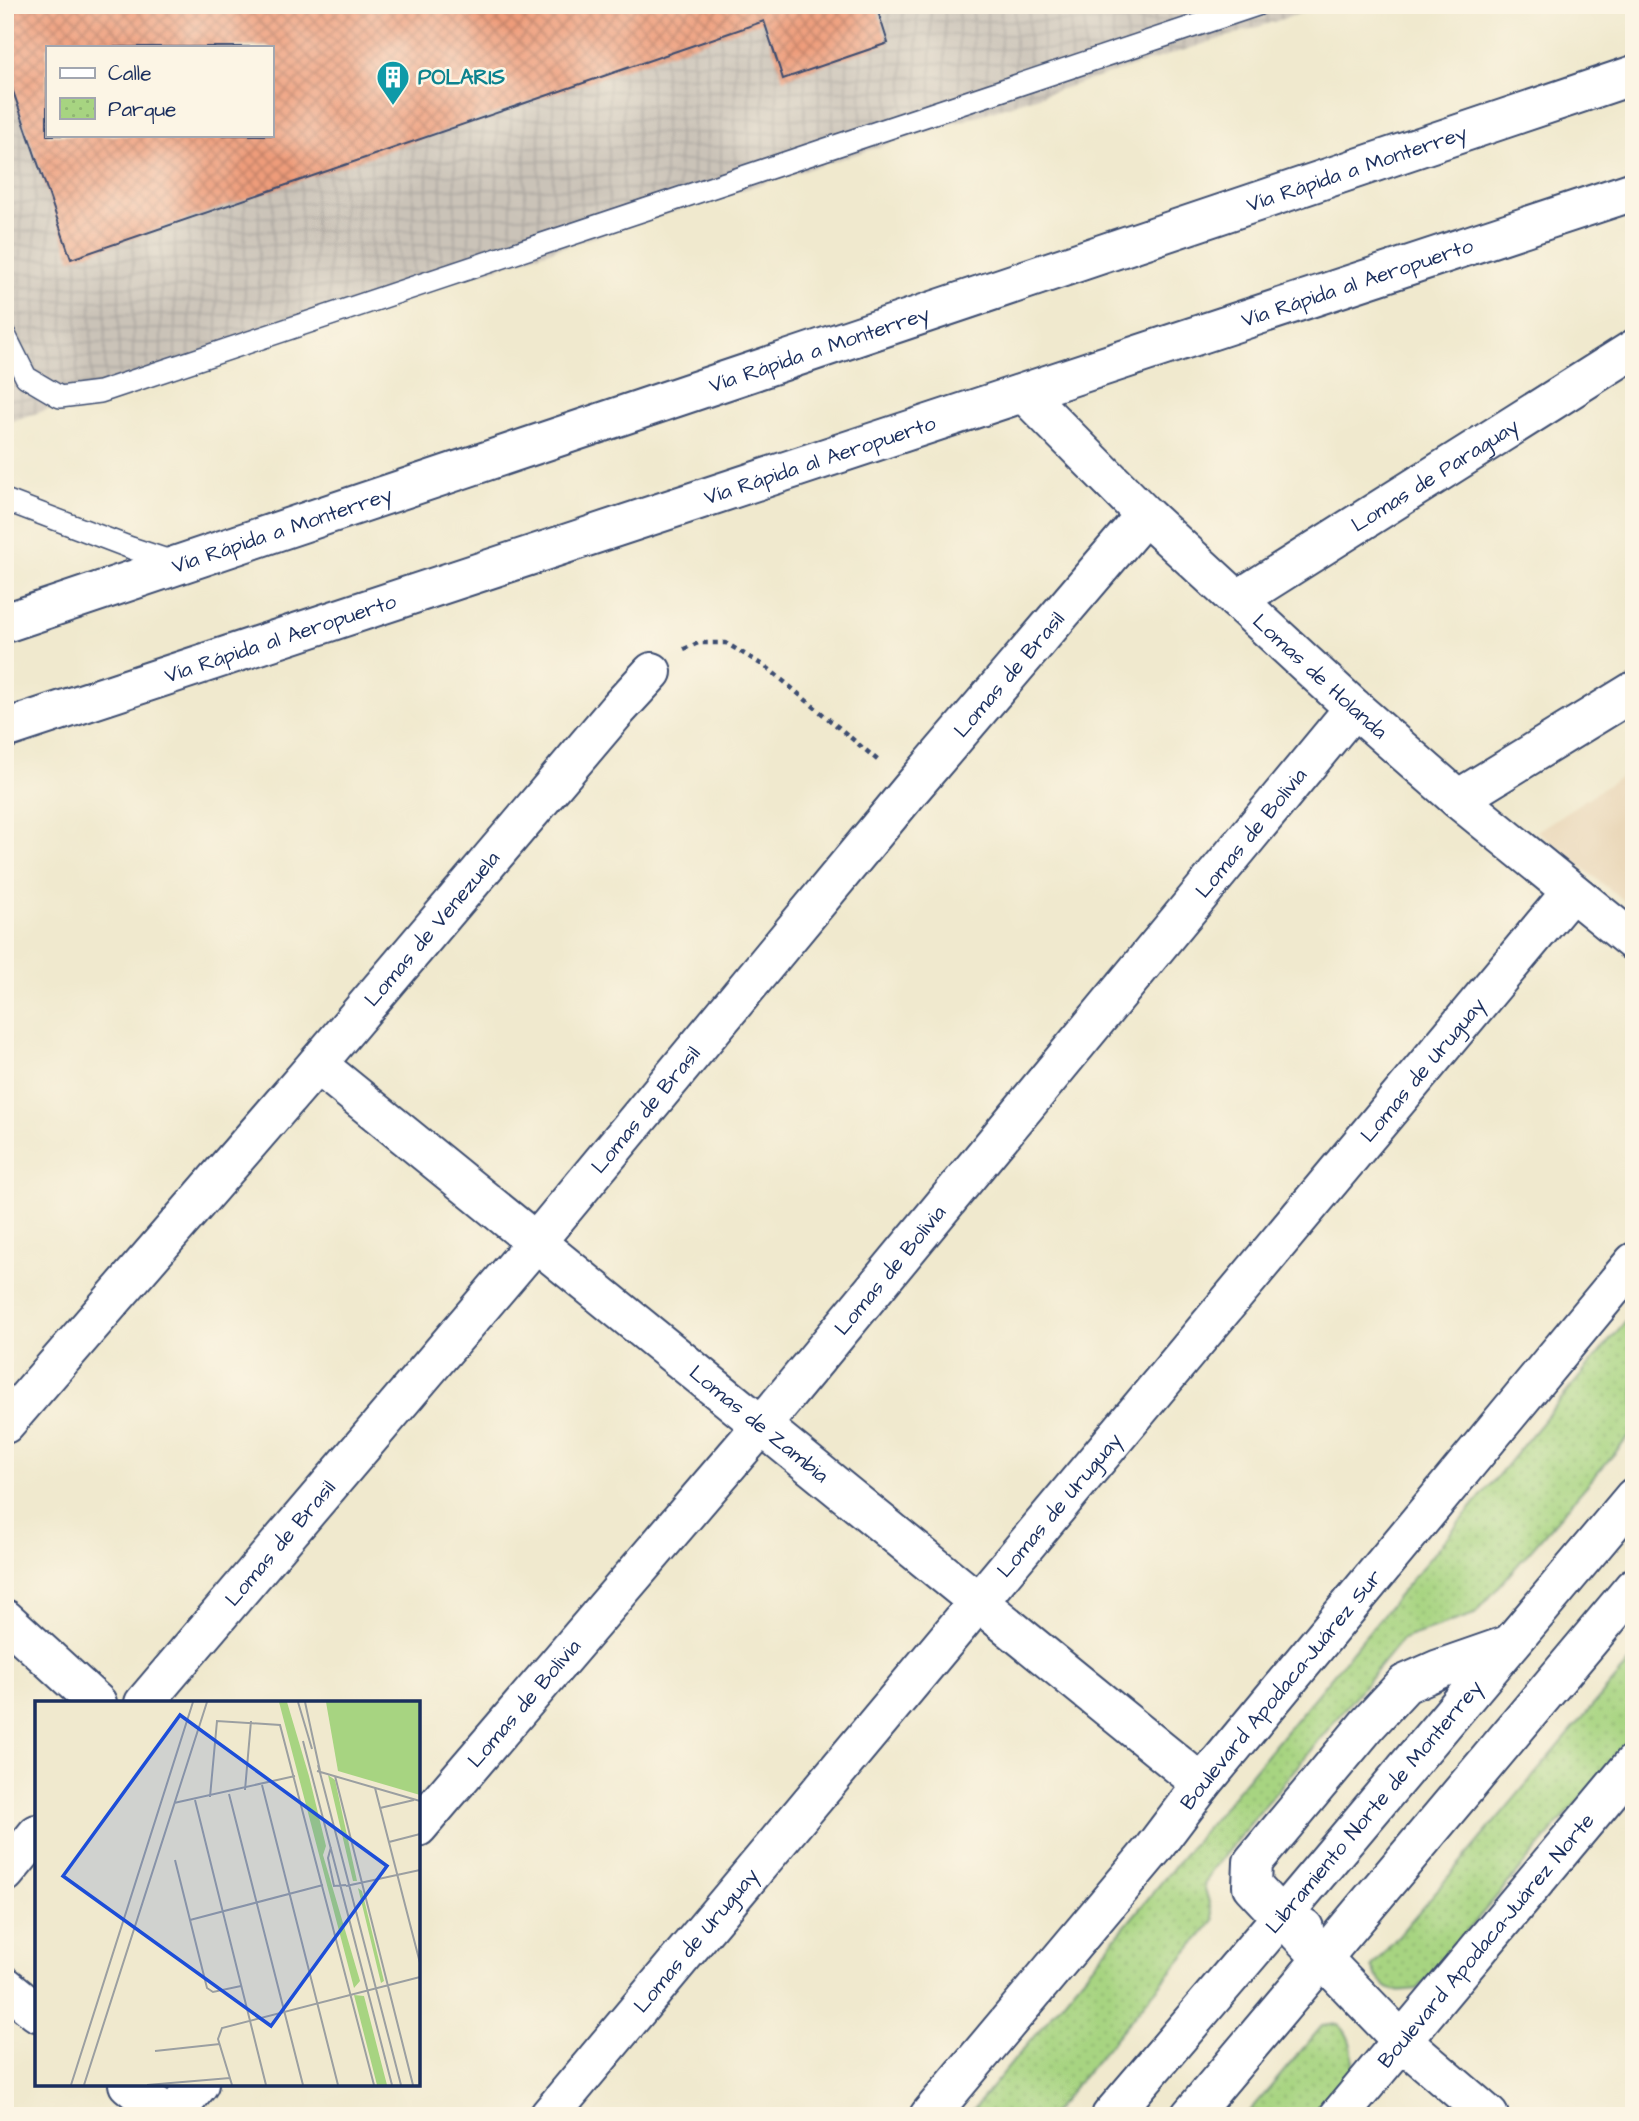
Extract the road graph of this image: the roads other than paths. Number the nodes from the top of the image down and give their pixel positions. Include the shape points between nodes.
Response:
1 (1257, 5) edge
2 (1634, 75) edge
3 (1634, 191) edge
4 (5, 335) edge
5 (1634, 349) edge
6 (1024, 393) junction
7 (5, 500) edge
8 (1145, 515) junction
9 (181, 565) junction
10 (1237, 600) junction
11 (5, 623) edge
12 (652, 672) road end
13 (1634, 691) edge
14 (1354, 708) junction
15 (5, 729) edge
16 (1458, 799) junction
17 (1571, 892) junction
18 (1634, 942) edge
19 (317, 1064) junction
20 (536, 1242) junction
21 (1634, 1262) edge
22 (5, 1424) edge
23 (762, 1425) junction
24 (1634, 1497) edge
25 (1634, 1587) edge
26 (978, 1602) junction
27 (5, 1619) edge
28 (1510, 1644) junction
29 (95, 1701) edge
30 (146, 1701) edge
31 (1634, 1763) edge
32 (1202, 1784) junction
33 (420, 1825) edge
34 (35, 1836) edge
35 (5, 1873) edge
36 (1281, 1917) junction
37 (1353, 1921) junction
38 (1323, 1956) junction
39 (5, 1986) edge
40 (35, 2010) edge
41 (1402, 2041) junction
42 (131, 2086) edge
43 (197, 2086) edge
44 (169, 2116) edge
45 (549, 2116) edge
46 (929, 2116) edge
47 (1111, 2116) edge
48 (1190, 2116) edge
49 (1339, 2116) edge
50 (1489, 2116) edge

1 - 4 lane via 100,392 60,397 26,377
2 - 9 main road, Vía Rápida a Monterrey
3 - 6 main road, Vía Rápida al Aeropuerto
5 - 10 main road, Lomas de Paraguay
6 - 8 main road, Lomas de Holanda
6 - 15 main road, Vía Rápida al Aeropuerto
7 - 9 lane
8 - 10 main road, Lomas de Holanda
8 - 20 main road, Lomas de Brasil
9 - 11 main road, Vía Rápida a Monterrey
10 - 14 main road, Lomas de Holanda
12 - 19 main road, Lomas de Venezuela
13 - 16 main road
14 - 16 main road, Lomas de Holanda
14 - 23 main road, Lomas de Bolivia
16 - 17 main road, Lomas de Holanda
17 - 18 main road, Lomas de Holanda
17 - 26 main road, Lomas de Uruguay
19 - 20 main road, Lomas de Zambia
19 - 22 main road, Lomas de Venezuela
20 - 23 main road, Lomas de Zambia
20 - 30 main road, Lomas de Brasil
21 - 32 main road, Boulevard Apodaca-Juárez Sur
23 - 26 main road, Lomas de Zambia
23 - 33 main road, Lomas de Bolivia
24 - 28 main road, Libramiento Norte de Monterrey
25 - 37 main road
26 - 32 main road, Lomas de Zambia
26 - 45 main road, Lomas de Uruguay
27 - 29 main road
28 - 36 main road, Libramiento Norte de Monterrey
28 - 36 main road via 1405,1684 1368,1724 1253,1862 1252,1886
31 - 41 main road, Boulevard Apodaca-Juárez Norte
32 - 46 main road, Boulevard Apodaca-Juárez Sur
34 - 35 main road
36 - 37 main road via 1312,1932
36 - 38 main road
36 - 47 main road, Libramiento Norte de Monterrey
37 - 38 main road
38 - 41 main road
38 - 48 main road
39 - 40 main road
41 - 49 main road, Boulevard Apodaca-Juárez Norte
41 - 50 main road
42 - 44 main road
43 - 44 main road

